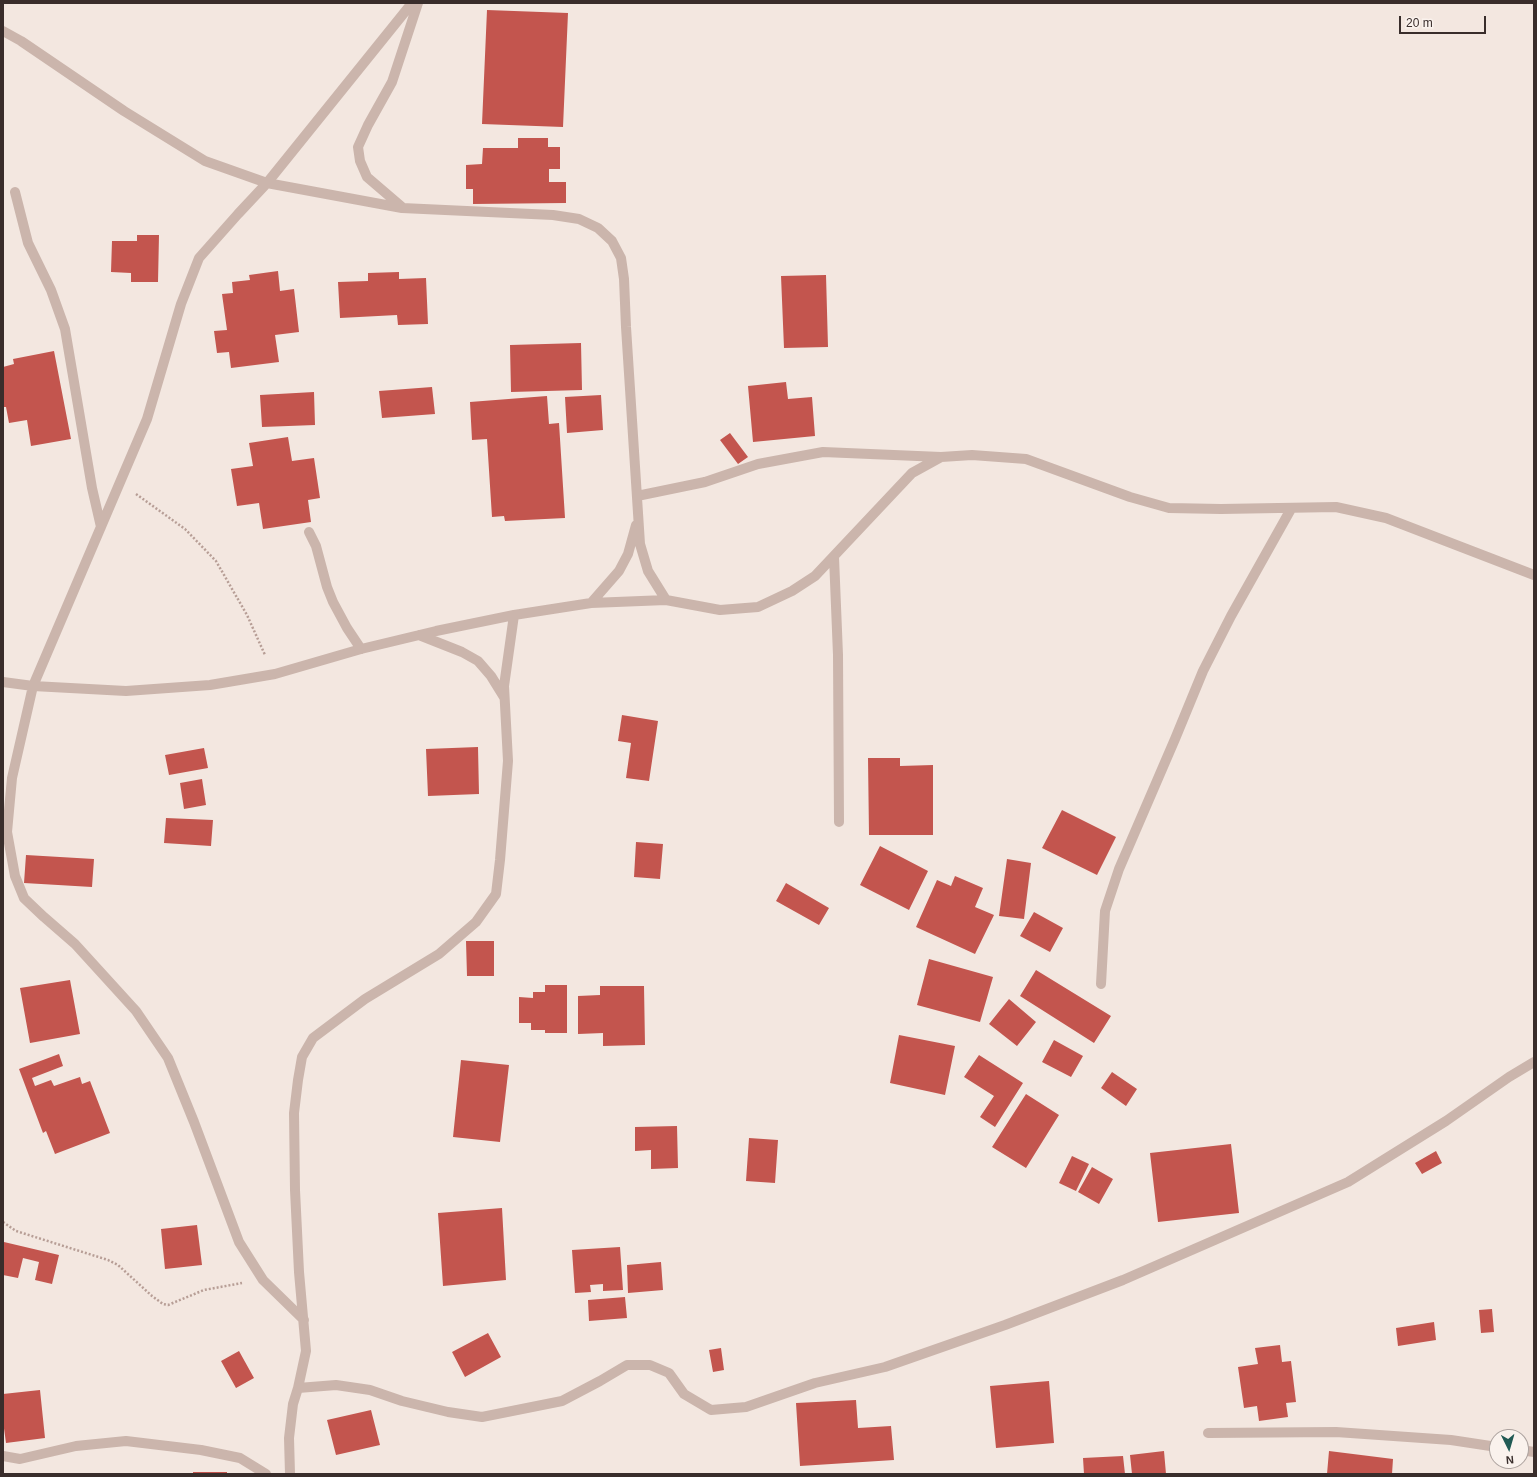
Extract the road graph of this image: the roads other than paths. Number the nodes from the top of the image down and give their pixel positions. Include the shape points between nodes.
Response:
1 (412, 3) edge
2 (418, 3) edge
3 (3, 31) edge
4 (267, 183) junction
5 (15, 192) dead end
6 (402, 208) junction
7 (941, 457) junction
8 (637, 496) junction
9 (1292, 509) junction
10 (638, 517) junction
11 (101, 527) junction
12 (309, 532) dead end
13 (834, 557) junction
14 (1534, 575) edge
15 (666, 600) junction
16 (591, 603) junction
17 (514, 615) junction
18 (419, 635) junction
19 (361, 649) junction
20 (3, 682) edge
21 (32, 686) junction
22 (505, 699) junction
23 (839, 822) dead end
24 (1101, 984) dead end
25 (1534, 1062) edge
26 (304, 1320) junction
27 (298, 1388) junction
28 (1208, 1433) dead end
29 (1489, 1446) edge
30 (3, 1456) edge
31 (266, 1474) edge
32 (290, 1474) edge

1 - 4 street
2 - 6 street via 392,82 358,147 360,161 367,177
3 - 4 street via 205,161
4 - 6 street
4 - 11 street via 199,258 180,304 147,419
5 - 11 street via 28,244 51,290 65,329
6 - 8 street via 552,215 580,219 598,228 612,241 620,258 624,279
7 - 8 street via 823,452 758,464 705,482
7 - 9 street via 1026,459 1130,497 1169,508
7 - 13 street via 912,473
8 - 10 street
9 - 14 street via 1336,507 1386,518
9 - 24 street via 1203,671 1119,868 1105,911
10 - 15 street via 640,544 648,571
10 - 16 street via 628,554 619,571
11 - 21 street
12 - 19 street via 316,546 327,587 347,628
13 - 15 street via 815,576 792,591 758,607 720,610
13 - 23 street via 838,655
15 - 16 street
16 - 17 street
17 - 18 street
17 - 22 street via 504,686
18 - 19 street
18 - 22 street via 478,661
19 - 21 street via 275,674 210,685 126,691
20 - 21 street
21 - 26 street via 12,778 7,832 15,876 24,898 75,944 136,1011 168,1058 239,1242 262,1280
22 - 26 street via 508,761 496,894 476,922 439,954 365,999 313,1038 302,1057 294,1113 295,1190
25 - 27 street via 1446,1122 1348,1182 1124,1280 1005,1325 886,1367 815,1383 746,1407 711,1410 684,1394 669,1373 650,1365 627,1365 562,1401 482,1417 402,1401 370,1390 336,1385
26 - 27 street via 306,1351
27 - 32 street via 291,1416
28 - 29 street via 1336,1432 1451,1440
30 - 31 street via 20,1459 76,1446 126,1441 201,1450 240,1458

